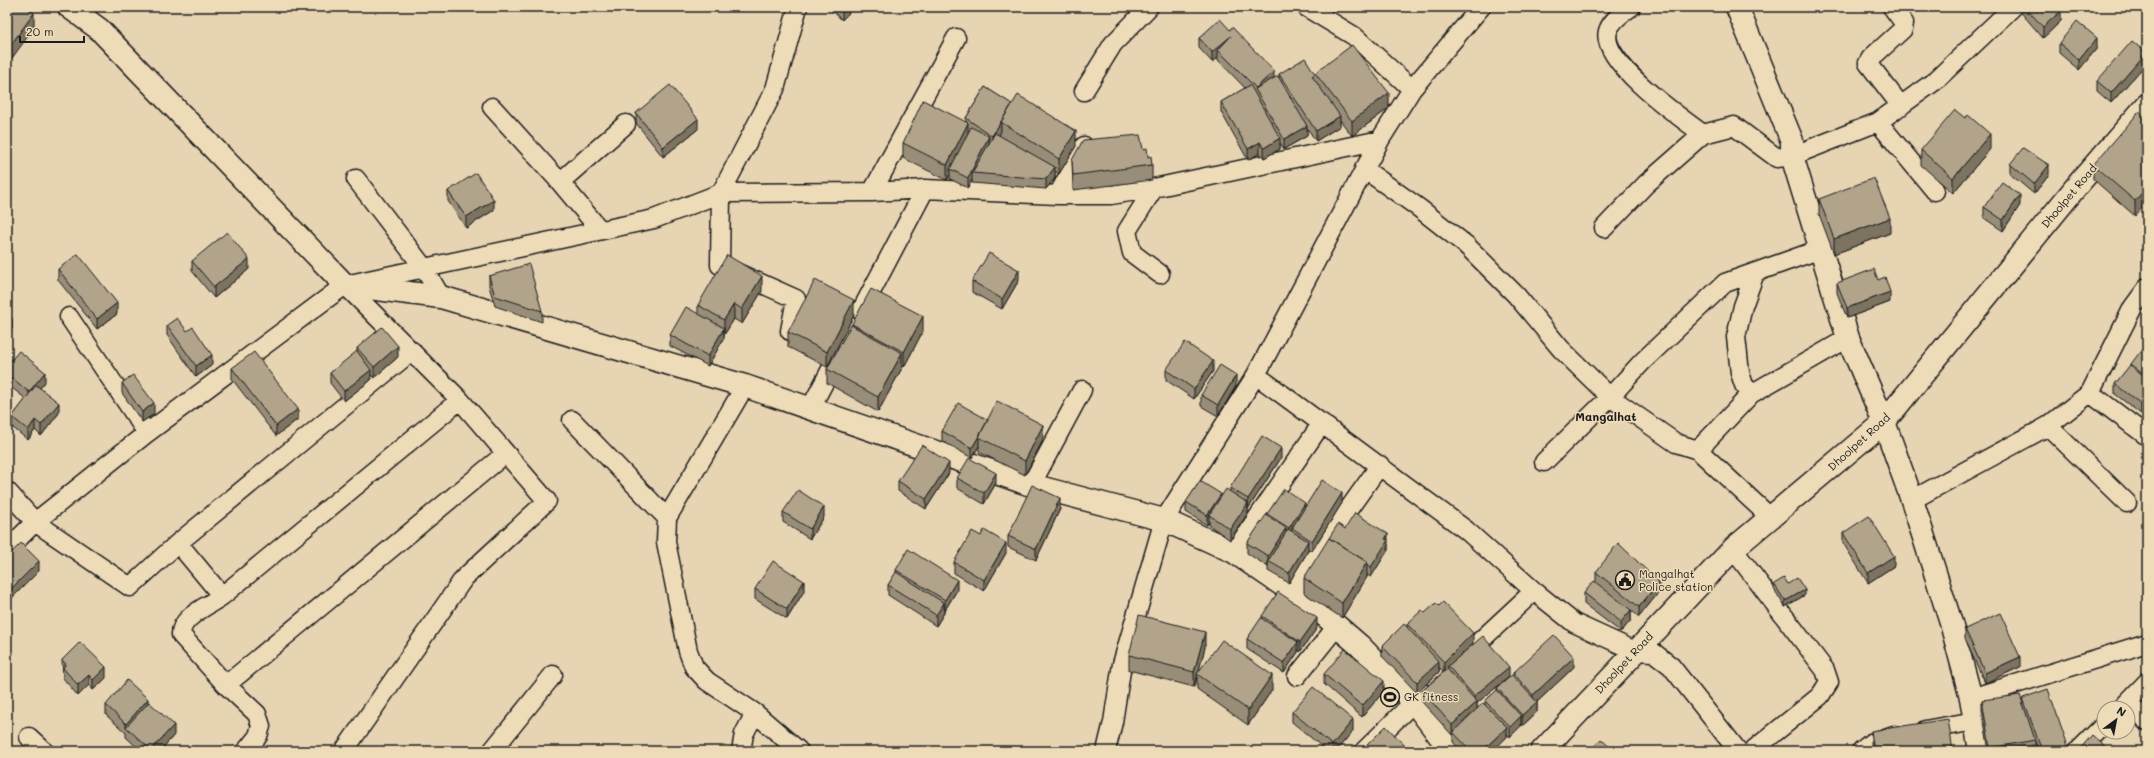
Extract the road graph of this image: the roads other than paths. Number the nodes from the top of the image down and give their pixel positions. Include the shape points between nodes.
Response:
1 (69, 7) edge
2 (798, 7) edge
3 (1149, 7) edge
4 (1306, 7) edge
5 (1481, 7) edge
6 (1631, 7) edge
7 (1737, 7) edge
8 (1892, 7) edge
9 (2013, 7) edge
10 (956, 38) dead end
11 (1412, 89) junction
12 (1084, 91) dead end
13 (2147, 105) edge
14 (1901, 106) junction
15 (492, 107) dead end
16 (1878, 122) junction
17 (626, 124) dead end
18 (1703, 134) junction
19 (1380, 140) junction
20 (1086, 142) edge
21 (1792, 156) junction
22 (1364, 169) junction
23 (356, 179) dead end
24 (560, 182) junction
25 (1154, 188) junction
26 (925, 189) junction
27 (1935, 191) dead end
28 (872, 192) junction
29 (722, 193) junction
30 (1058, 195) junction
31 (1604, 228) dead end
32 (600, 230) junction
33 (1821, 250) junction
34 (424, 268) junction
35 (1756, 273) junction
36 (1160, 274) dead end
37 (345, 284) junction
38 (2147, 288) edge
39 (441, 297) junction
40 (69, 317) dead end
41 (790, 332) edge
42 (1848, 338) junction
43 (412, 351) junction
44 (1256, 375) junction
45 (745, 386) junction
46 (1082, 390) dead end
47 (2090, 392) junction
48 (1751, 394) junction
49 (1610, 397) junction
50 (460, 400) junction
51 (810, 410) junction
52 (572, 420) dead end
53 (1884, 422) junction
54 (1322, 423) junction
55 (2048, 426) junction
56 (147, 432) junction
57 (2147, 436) edge
58 (1698, 450) junction
59 (505, 454) junction
60 (1544, 462) dead end
61 (1380, 466) junction
62 (1031, 484) junction
63 (7, 491) edge
64 (1912, 500) junction
65 (2127, 503) dead end
66 (667, 518) junction
67 (1771, 518) junction
68 (1164, 520) junction
69 (35, 522) junction
70 (178, 543) junction
71 (1733, 549) junction
72 (7, 550) edge
73 (1234, 552) junction
74 (1291, 590) junction
75 (1534, 591) junction
76 (222, 596) junction
77 (1337, 626) junction
78 (2147, 643) edge
79 (1635, 651) junction
80 (1454, 665) edge
81 (553, 676) dead end
82 (1297, 676) dead end
83 (1437, 681) edge
84 (2147, 682) edge
85 (226, 685) junction
86 (1971, 698) junction
87 (2130, 700) edge
88 (1414, 702) junction
89 (755, 713) junction
90 (2136, 713) edge
91 (1975, 721) junction
92 (2147, 721) edge
93 (2096, 733) edge
94 (29, 737) dead end
95 (1740, 750) edge
96 (44, 751) edge
97 (246, 751) edge
98 (344, 751) edge
99 (492, 751) edge
100 (741, 751) edge
101 (799, 751) edge
102 (1106, 751) edge
103 (1364, 751) edge
104 (1451, 751) edge
105 (1542, 751) edge
106 (1861, 751) edge
107 (1980, 751) edge
108 (2078, 751) edge

1 - 37 street via 100,29
2 - 29 street via 775,88
3 - 12 street via 1113,44
4 - 11 street via 1354,36
5 - 11 street
6 - 18 street via 1617,18 1608,30 1607,40 1622,66 1642,88
7 - 21 street via 1792,141
8 - 14 street via 1904,23 1903,29 1868,63
9 - 14 street via 1935,81
10 - 28 street
11 - 19 street
13 - 53 street, Dhoolpet Road via 2075,188
14 - 16 street
15 - 24 street
16 - 21 street
16 - 27 street
17 - 24 street
18 - 21 street via 1734,126 1777,158
18 - 31 street via 1646,184
19 - 22 street
19 - 25 street
20 - 30 street
21 - 33 street
22 - 44 street
22 - 49 street via 1466,245 1516,295 1561,350
23 - 34 street
24 - 32 street
25 - 30 street via 1111,195
25 - 36 street via 1127,231 1132,253
26 - 28 street
26 - 30 street
26 - 51 street
28 - 29 street
29 - 32 street via 654,219
29 - 41 street via 720,264 796,300
32 - 34 street
33 - 35 street
33 - 42 street
34 - 37 street
34 - 39 street
35 - 48 street via 1743,306 1736,337 1740,373 1744,385
35 - 49 street via 1725,283 1642,362
37 - 39 street
37 - 43 street
37 - 56 street
38 - 47 street via 2133,307
39 - 45 street
40 - 56 street
42 - 48 street
42 - 53 street
43 - 50 street
43 - 70 street
44 - 54 street
44 - 68 street
45 - 51 street
45 - 66 street
46 - 62 street
47 - 55 street
47 - 57 street
48 - 58 street
49 - 58 street via 1676,443
49 - 60 street
50 - 59 street
50 - 76 street
51 - 62 street
52 - 66 street
53 - 64 street
53 - 67 street, Dhoolpet Road
54 - 61 street
54 - 73 street
55 - 64 street
55 - 65 street
56 - 69 street
58 - 67 street
59 - 85 street
59 - 98 street via 547,501 464,578
61 - 74 street
61 - 75 street via 1466,530
62 - 68 street
63 - 69 street
64 - 86 street via 1951,623
66 - 89 street via 666,542 688,651 694,667 707,681
67 - 71 street, Dhoolpet Road
68 - 73 street
68 - 102 street via 1122,664 1114,722
69 - 70 street via 130,587
69 - 72 street
70 - 76 street
71 - 79 street, Dhoolpet Road
71 - 95 street via 1825,670 1829,682 1820,696
73 - 74 street
74 - 77 street
75 - 79 street via 1574,623
75 - 80 street
76 - 85 street via 185,621 180,628 181,635
77 - 82 street
77 - 88 street
78 - 86 street
79 - 95 street via 1653,652 1671,666
79 - 105 street, Dhoolpet Road
81 - 99 street
83 - 88 street
84 - 87 street
85 - 97 street via 257,714 261,726 258,736
86 - 91 street
88 - 103 street
88 - 104 street
89 - 100 street via 744,734
89 - 101 street
90 - 92 street
91 - 106 street via 1890,736 1870,743
91 - 107 street
93 - 108 street
94 - 96 street

